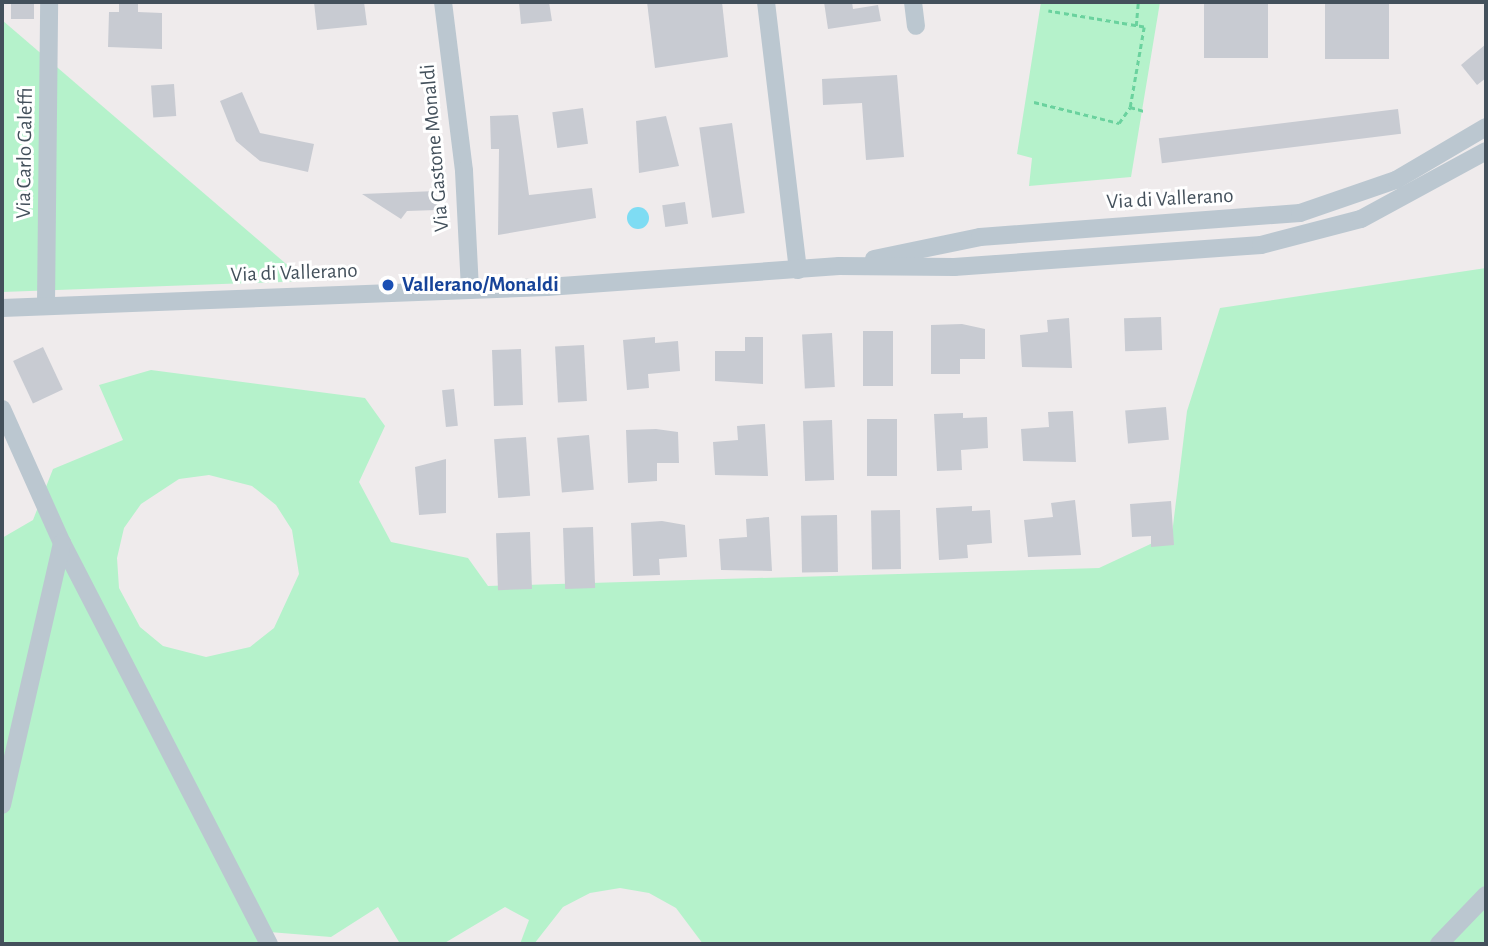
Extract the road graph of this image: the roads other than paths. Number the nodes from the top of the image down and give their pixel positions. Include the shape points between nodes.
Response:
1 (49, 2) edge
2 (443, 2) edge
3 (766, 2) edge
4 (913, 2) edge
5 (916, 26) dead end
6 (1486, 127) edge
7 (1486, 151) edge
8 (839, 266) junction
9 (798, 270) junction
10 (470, 290) junction
11 (46, 304) junction
12 (2, 308) edge
13 (2, 409) edge
14 (62, 542) junction
15 (2, 805) edge
16 (1486, 895) edge
17 (269, 944) edge
18 (1439, 944) edge

1 - 11 street, Via Carlo Galeffi
2 - 10 street, Via Gastone Monaldi via 464,171
3 - 9 street
4 - 5 street
6 - 8 street, Via di Vallerano via 1396,180 1300,213 981,237
7 - 8 street, Via di Vallerano via 1386,208 1285,242 982,265
8 - 9 street, Via di Vallerano
9 - 10 street, Via di Vallerano
10 - 11 street, Via di Vallerano
11 - 12 street, Via di Vallerano
13 - 14 street
14 - 15 street
14 - 17 street
16 - 18 street

